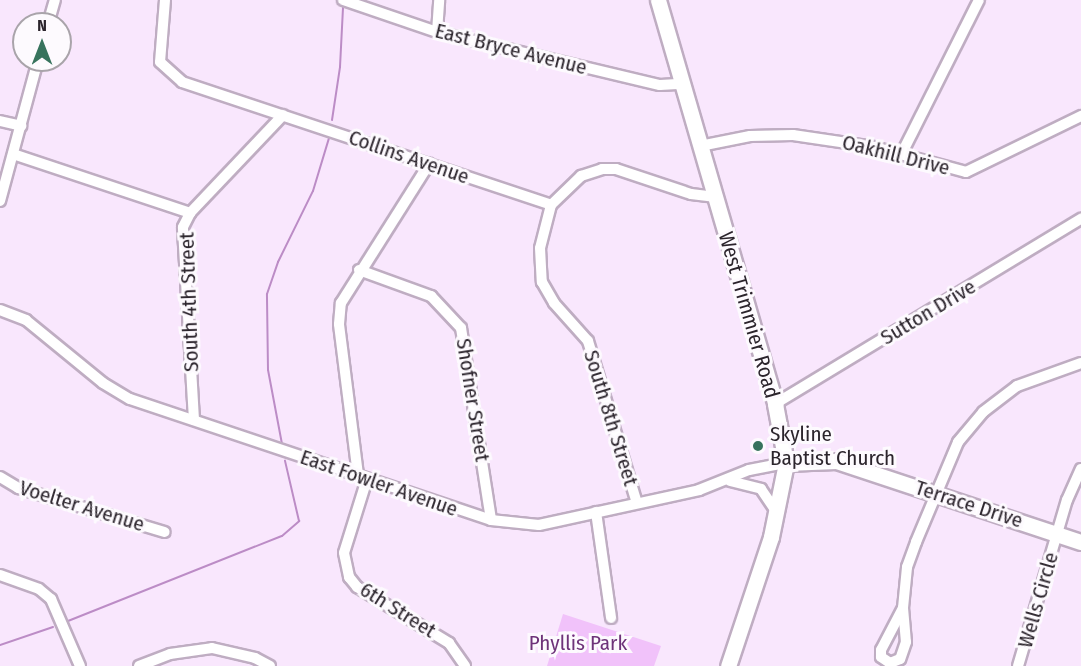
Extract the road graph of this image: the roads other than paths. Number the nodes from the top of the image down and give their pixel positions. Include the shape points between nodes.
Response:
1 (165, 0) edge
2 (343, 0) edge
3 (439, 0) edge
4 (657, 0) edge
5 (979, 0) edge
6 (437, 32) junction
7 (35, 72) edge
8 (682, 84) junction
9 (284, 115) junction
10 (1081, 116) edge
11 (0, 121) edge
12 (21, 126) junction
13 (700, 146) junction
14 (902, 153) junction
15 (13, 154) junction
16 (429, 164) junction
17 (716, 197) junction
18 (0, 201) edge
19 (551, 205) junction
20 (190, 213) junction
21 (1081, 219) edge
22 (359, 270) junction
23 (0, 310) edge
24 (1081, 363) edge
25 (775, 404) junction
26 (194, 420) junction
27 (786, 463) junction
28 (1081, 469) edge
29 (0, 477) edge
30 (362, 477) junction
31 (729, 480) junction
32 (933, 492) junction
33 (637, 503) junction
34 (596, 512) junction
35 (777, 514) junction
36 (491, 520) junction
37 (165, 532) dead end
38 (1056, 534) junction
39 (1081, 542) edge
40 (0, 575) edge
41 (903, 608) dead end
42 (611, 618) dead end
43 (80, 666) edge
44 (139, 666) edge
45 (270, 666) edge
46 (465, 666) edge
47 (728, 666) edge
48 (1018, 666) edge

1 - 9 street, Collins Avenue via 159,54 165,70 182,82
2 - 6 street, East Bryce Avenue
3 - 6 street
4 - 8 street, West Trimmier Road
5 - 14 street
6 - 8 street, East Bryce Avenue via 660,85
7 - 12 street
8 - 13 street, West Trimmier Road
9 - 16 street, Collins Avenue
9 - 20 street, South 4th Street
10 - 14 street, Oakhill Drive via 966,172
11 - 12 street
12 - 15 street
13 - 14 street, Oakhill Drive via 750,136 790,135
13 - 17 street, West Trimmier Road
15 - 18 street
15 - 20 street
16 - 19 street, Collins Avenue
16 - 22 street
17 - 19 street via 691,194 616,169 602,169 581,176
17 - 25 street, West Trimmier Road
19 - 33 street, South 8th Street via 540,248 542,282 554,303 588,341
20 - 26 street, South 4th Street via 183,227
21 - 25 street, Sutton Drive
22 - 30 street via 339,312
22 - 36 street, Shofner Street via 431,296 461,328
23 - 26 street, East Fowler Avenue via 26,320 117,392
24 - 32 street via 1017,386 983,412 958,442
25 - 27 street, West Trimmier Road
26 - 30 street, East Fowler Avenue
27 - 31 street, East Fowler Avenue via 748,470
27 - 32 street, Terrace Drive via 836,461
27 - 35 street, West Trimmier Road
28 - 38 street, Wells Circle
29 - 37 street, Voelter Avenue via 18,488
30 - 36 street, East Fowler Avenue
30 - 46 street, 6th Street via 344,553 349,577 357,587 449,643
31 - 33 street, East Fowler Avenue
31 - 35 street via 761,489
32 - 38 street, Terrace Drive
32 - 41 street via 907,567
33 - 34 street, East Fowler Avenue
34 - 36 street, East Fowler Avenue via 539,525
34 - 42 street
35 - 47 street, West Trimmier Road
38 - 39 street, Terrace Drive
38 - 48 street, Wells Circle
40 - 43 street via 46,593
44 - 45 street via 170,654 212,648 255,658

